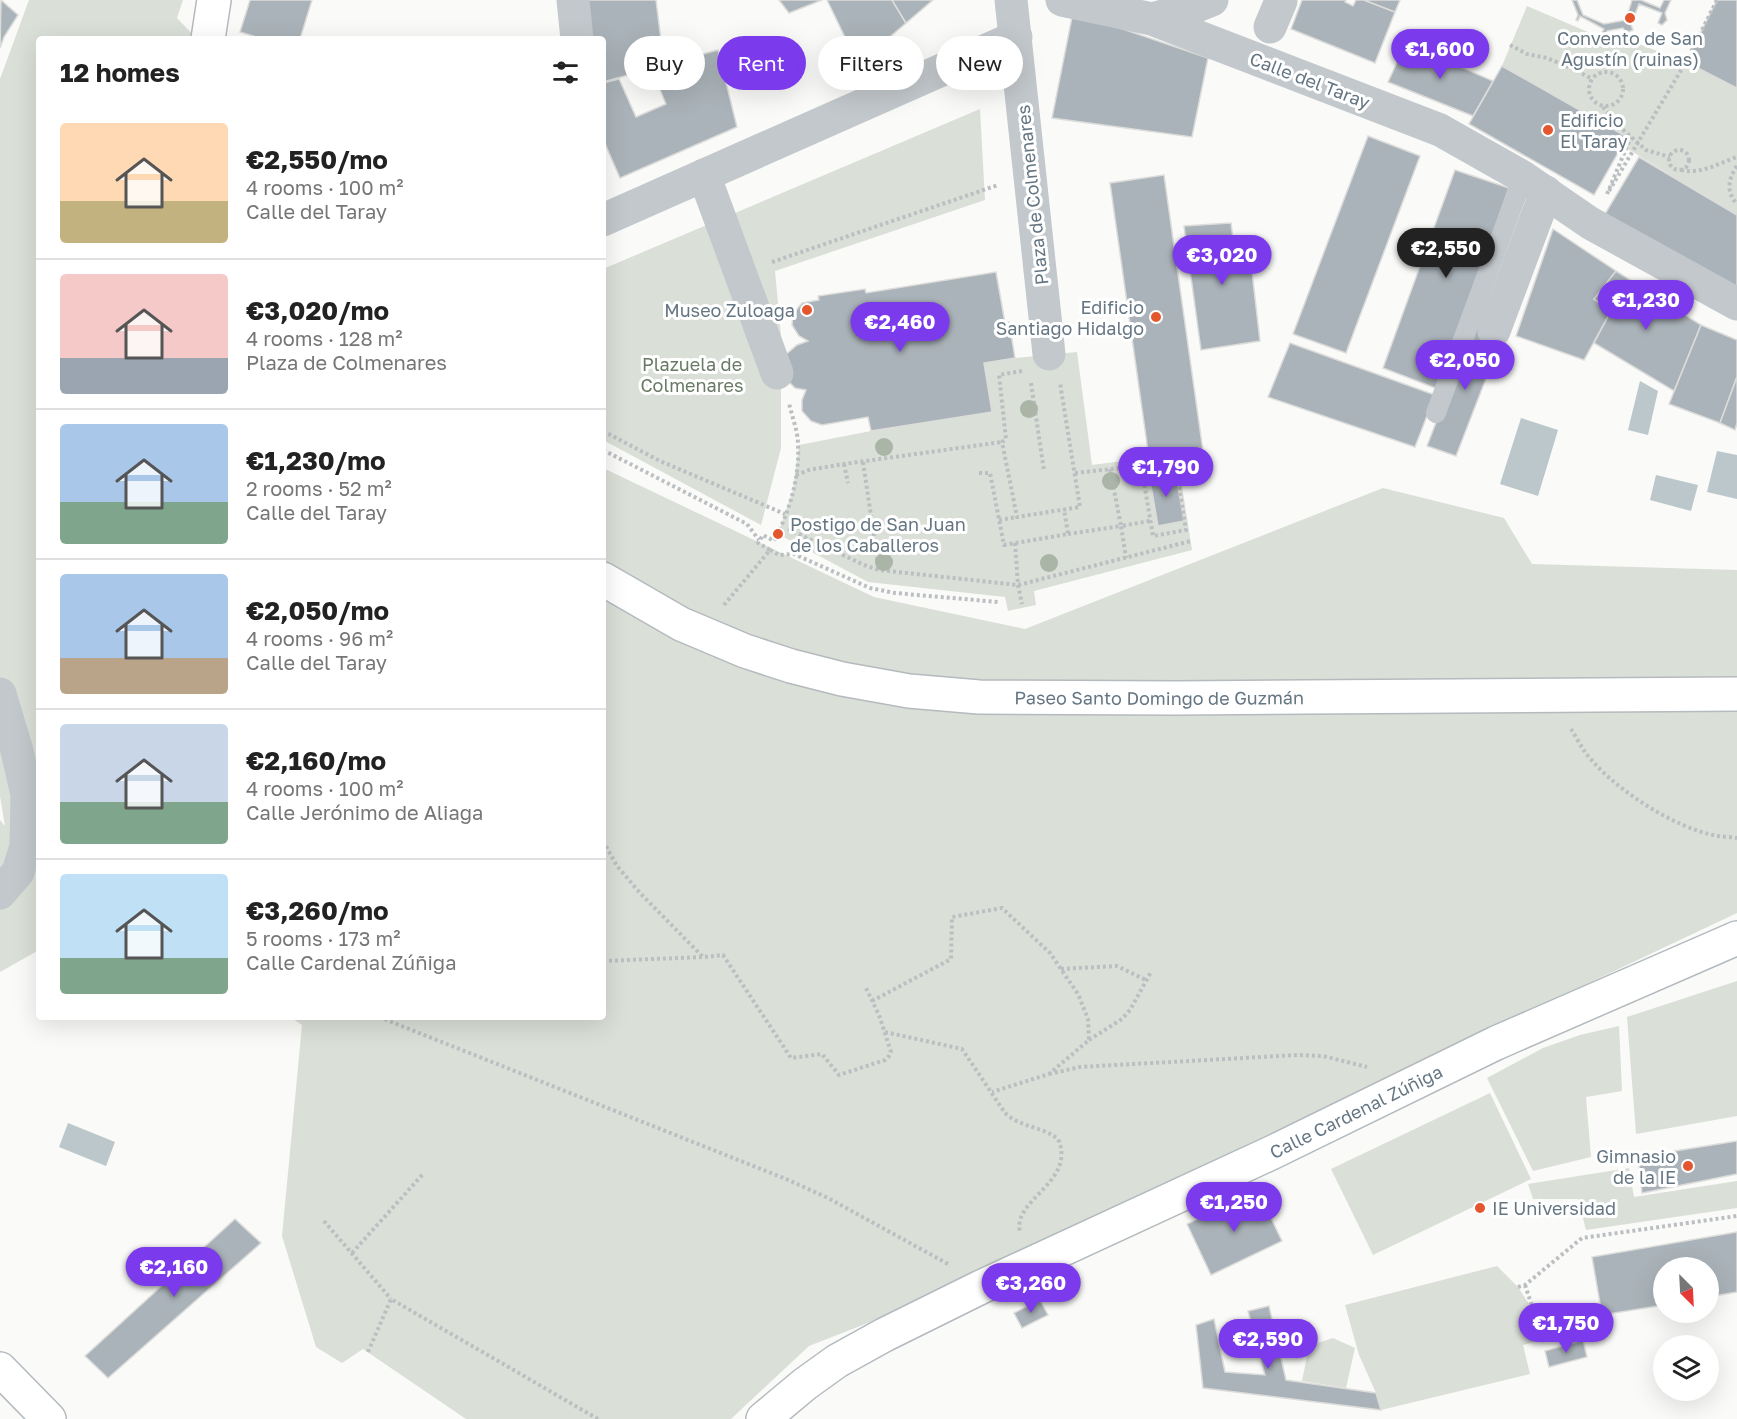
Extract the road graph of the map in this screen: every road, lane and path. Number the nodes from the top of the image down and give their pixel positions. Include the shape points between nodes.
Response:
1 (214, 0) edge
2 (573, 0) edge
3 (1011, 0) edge
4 (1062, 0) edge
5 (1212, 0) edge
6 (1717, 0) edge
7 (1152, 19) junction
8 (208, 36) edge
9 (577, 36) edge
10 (1016, 36) edge
11 (1510, 45) dead end
12 (936, 72) edge
13 (1592, 79) junction
14 (1022, 90) edge
15 (1602, 106) junction
16 (1631, 137) junction
17 (1737, 156) edge
18 (1670, 157) junction
19 (1737, 166) edge
20 (1680, 169) junction
21 (1031, 174) junction
22 (704, 175) junction
23 (1535, 185) junction
24 (1737, 204) edge
25 (606, 219) edge
26 (740, 272) junction
27 (1737, 304) edge
28 (1494, 331) dead end
29 (1053, 360) junction
30 (777, 373) joint
31 (1031, 381) dead end
32 (1436, 414) dead end
33 (606, 433) edge
34 (1002, 442) junction
35 (606, 452) edge
36 (863, 462) junction
37 (844, 464) junction
38 (1142, 465) junction
39 (1110, 469) junction
40 (1044, 471) dead end
41 (979, 473) dead end
42 (1074, 473) junction
43 (796, 475) junction
44 (848, 483) dead end
45 (1064, 509) junction
46 (785, 514) junction
47 (1017, 517) junction
48 (999, 520) junction
49 (1150, 521) junction
50 (1121, 526) junction
51 (788, 528) dead end
52 (1068, 534) junction
53 (759, 541) junction
54 (1191, 541) dead end
55 (1015, 543) junction
56 (770, 550) junction
57 (1126, 558) junction
58 (879, 570) junction
59 (606, 581) edge
60 (1018, 585) junction
61 (998, 602) dead end
62 (1022, 604) dead end
63 (719, 610) dead end
64 (0, 694) edge
65 (1737, 694) edge
66 (1568, 723) dead end
67 (1737, 838) edge
68 (606, 846) edge
69 (0, 893) edge
70 (1737, 938) edge
71 (704, 957) junction
72 (606, 962) edge
73 (1062, 969) junction
74 (1151, 972) dead end
75 (1146, 980) junction
76 (865, 986) dead end
77 (872, 1001) junction
78 (386, 1020) edge
79 (885, 1032) junction
80 (1089, 1041) junction
81 (1376, 1069) dead end
82 (1049, 1074) junction
83 (992, 1092) junction
84 (423, 1174) dead end
85 (1737, 1216) edge
86 (324, 1221) dead end
87 (1022, 1237) dead end
88 (352, 1253) junction
89 (1526, 1285) junction
90 (981, 1287) junction
91 (1518, 1287) dead end
92 (391, 1299) junction
93 (1544, 1342) dead end
94 (368, 1352) dead end
95 (0, 1369) edge
96 (49, 1419) edge
97 (598, 1419) edge
98 (764, 1419) edge

1 - 8 main road
2 - 9 street
3 - 10 street, Plaza de Colmenares
4 - 7 street, Calle del Taray
5 - 7 street
6 - 16 path, bridge via 1686,62 1610,191
7 - 23 street, Calle del Taray via 1440,130
11 - 13 path
12 - 22 street
13 - 15 path via 1590,95
13 - 15 path via 1608,72 1622,81 1622,98 1614,105
14 - 21 street, Plaza de Colmenares
15 - 16 path
16 - 18 path via 1646,150
17 - 20 path via 1698,171
18 - 20 path via 1672,166
18 - 20 path via 1679,150 1688,154 1688,164
19 - 24 path via 1729,190
21 - 26 path
21 - 29 street, Plaza de Colmenares
22 - 25 street
22 - 26 street
23 - 27 street, Calle del Taray via 1590,223
23 - 28 street
23 - 32 lane
26 - 30 street
29 - 34 path via 999,375 1006,439
29 - 42 path
30 - 43 path via 799,445
31 - 40 path
33 - 46 path via 660,461
34 - 36 path
34 - 47 path
35 - 53 path via 747,524
36 - 37 path
36 - 58 path
37 - 43 path
37 - 44 path
38 - 39 path
38 - 49 path
38 - 49 path via 1175,462 1186,530 1153,536
39 - 42 path
39 - 50 path
41 - 48 path via 990,473
42 - 45 path via 1080,507
43 - 46 path
45 - 47 path
45 - 52 path
46 - 53 path via 774,541 763,535
47 - 48 path
48 - 55 path via 1004,545
49 - 50 path
50 - 52 path
50 - 57 path
51 - 58 path
52 - 55 path
53 - 56 path
54 - 57 path
55 - 60 path
56 - 61 path via 779,555 794,554 870,588
56 - 63 path
57 - 60 path
58 - 60 path
59 - 65 main road, Paseo Santo Domingo de Guzmán via 681,624 745,651 842,679 909,691 979,697 1164,698
60 - 62 path
64 - 69 street via 27,795 26,846 18,872
66 - 67 path via 1595,764 1631,795 1695,829
68 - 71 path via 640,893
70 - 90 main road, Calle Cardenal Zúñiga via 1496,1043 1271,1153
71 - 72 path
71 - 79 path via 723,955 791,1058 822,1054 839,1075 889,1056
73 - 75 path via 1117,966
73 - 77 path via 1002,908 952,918 951,959
73 - 80 path via 1088,1019
74 - 75 path
75 - 80 path via 1122,1019
76 - 77 path
77 - 79 path
78 - 90 path via 786,1179 945,1262
79 - 83 path via 962,1049
80 - 82 path
81 - 82 path via 1323,1056 1297,1055 1080,1067
82 - 83 path
83 - 87 path via 1012,1120 1054,1136 1062,1152 1056,1174 1019,1221
84 - 88 path
85 - 89 path via 1582,1238
86 - 88 path
88 - 92 path
89 - 91 path
89 - 93 path
90 - 98 main road, Calle Cardenal Zúñiga via 837,1361
92 - 94 path
92 - 97 path
95 - 96 main road

